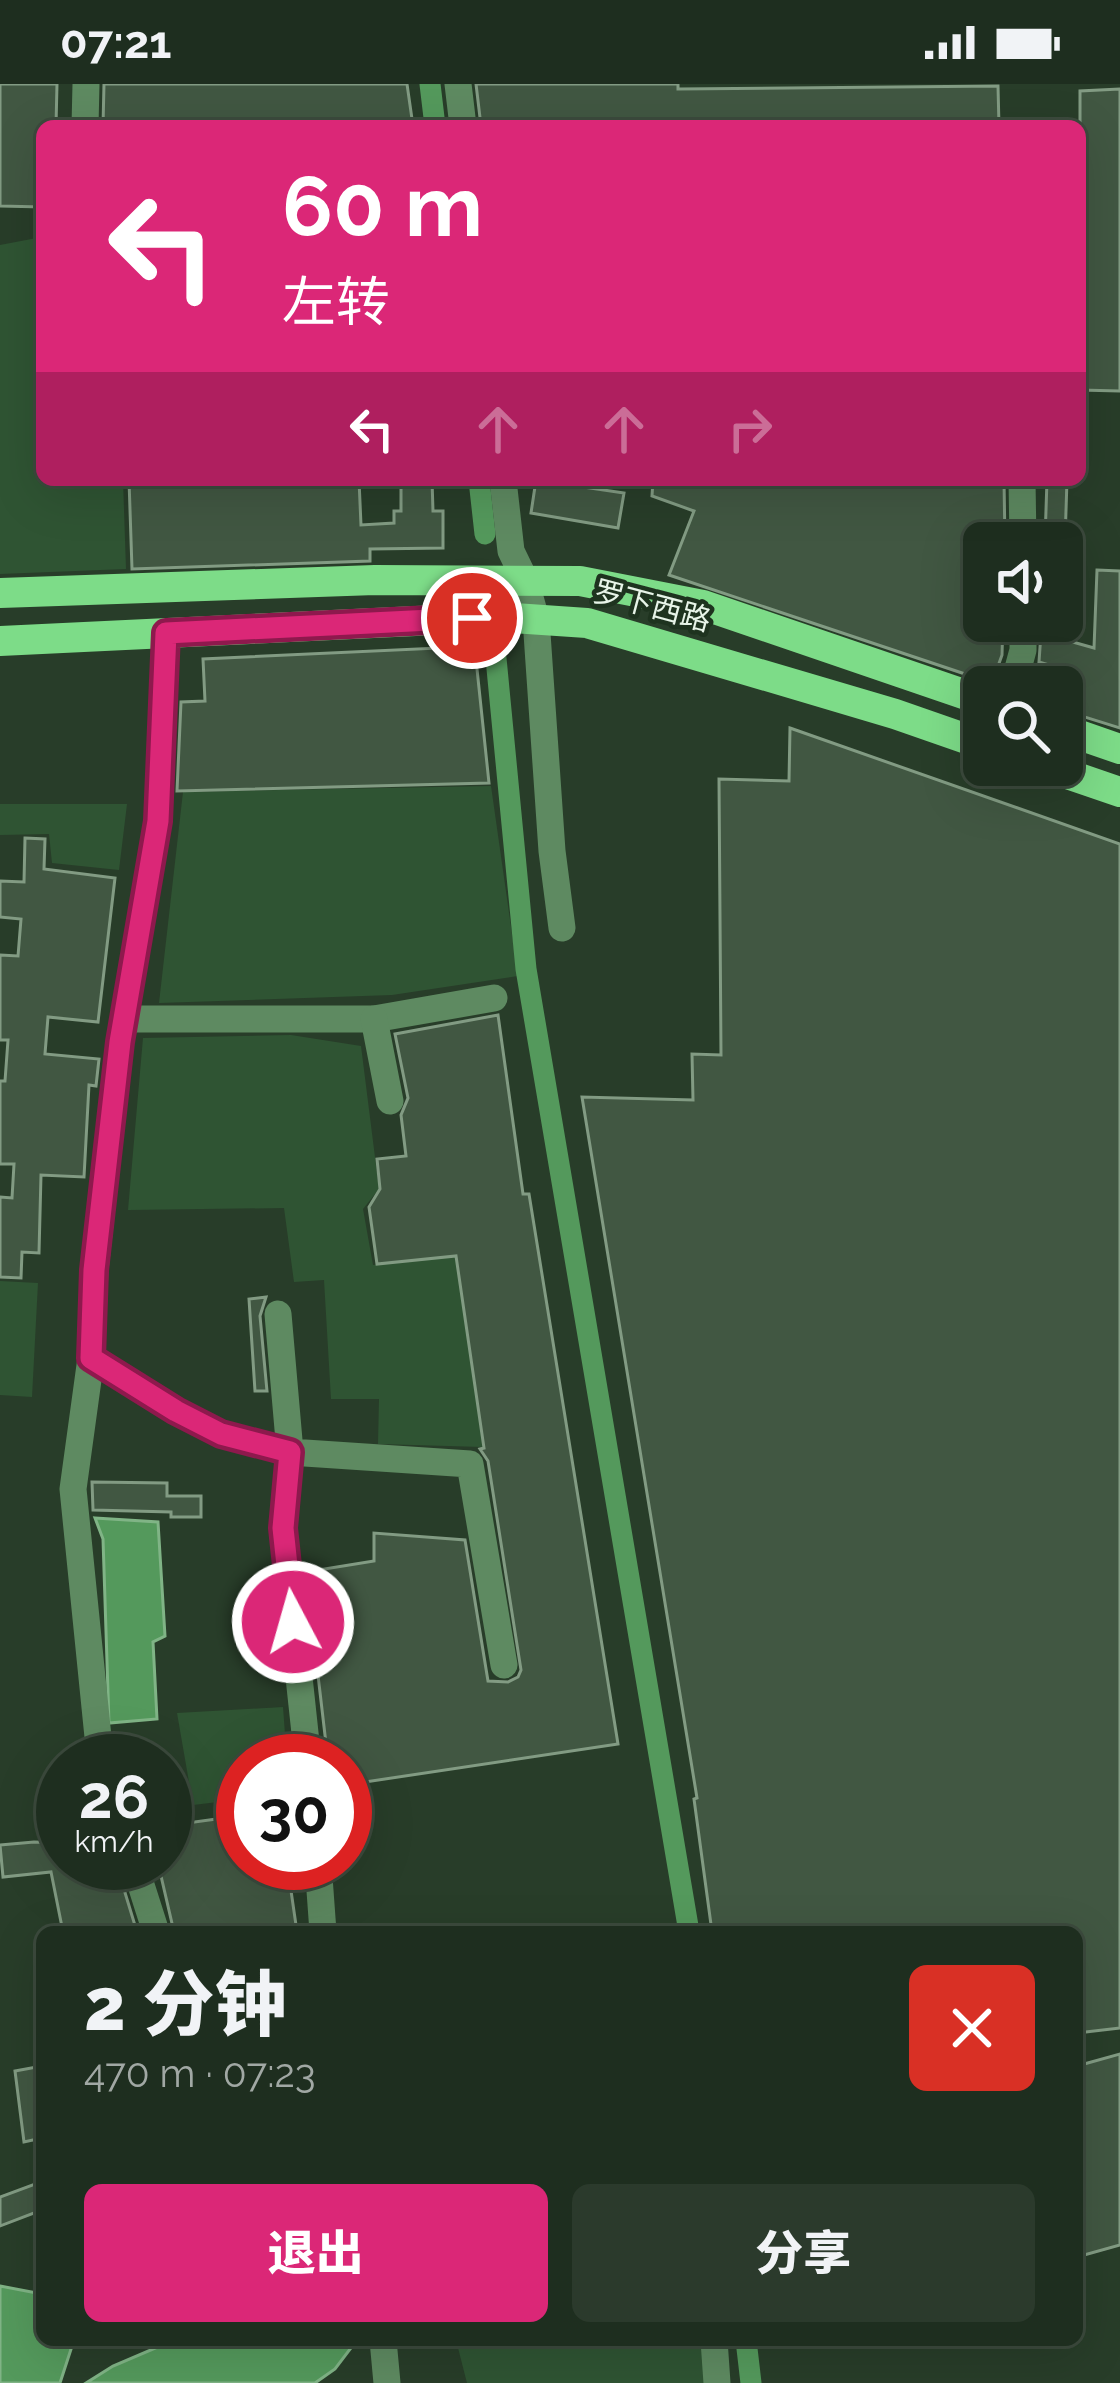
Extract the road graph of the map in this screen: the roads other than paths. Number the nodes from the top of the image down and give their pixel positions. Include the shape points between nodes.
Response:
1 (86, 84) edge
2 (458, 84) edge
3 (86, 120) edge
4 (462, 120) edge
5 (504, 486) edge
6 (1022, 486) edge
7 (1023, 522) edge
8 (525, 580) junction
9 (0, 593) edge
10 (536, 619) junction
11 (166, 633) junction
12 (0, 641) edge
13 (963, 694) edge
14 (1083, 736) edge
15 (963, 738) edge
16 (1120, 749) edge
17 (1083, 779) edge
18 (1120, 792) edge
19 (562, 928) dead end
20 (494, 998) dead end
21 (124, 1019) junction
22 (374, 1019) junction
23 (390, 1101) dead end
24 (278, 1314) dead end
25 (91, 1358) junction
26 (290, 1452) junction
27 (504, 1666) dead end
28 (98, 1734) edge
29 (305, 1734) edge
30 (143, 1890) edge
31 (320, 1890) edge
32 (154, 1926) edge
33 (323, 1926) edge
34 (384, 2346) edge
35 (714, 2346) edge
36 (387, 2383) edge
37 (717, 2383) edge

1 - 3 street
2 - 4 street
5 - 8 street via 511,551
6 - 7 street
8 - 9 main road, 罗下西路
8 - 10 street
8 - 13 main road, 罗下西路 via 580,581 703,605
10 - 11 main road, 罗下西路
10 - 15 main road, 罗下西路 via 587,623
10 - 19 street
11 - 12 main road, 罗下西路
11 - 21 street via 158,821
14 - 16 main road
17 - 18 main road
20 - 22 street
21 - 22 street
21 - 25 street
22 - 23 street
24 - 26 street
25 - 26 street via 221,1434
25 - 28 street via 73,1489
26 - 27 street via 470,1465
26 - 29 street via 283,1528
30 - 32 street
31 - 33 street
34 - 36 street
35 - 37 street

